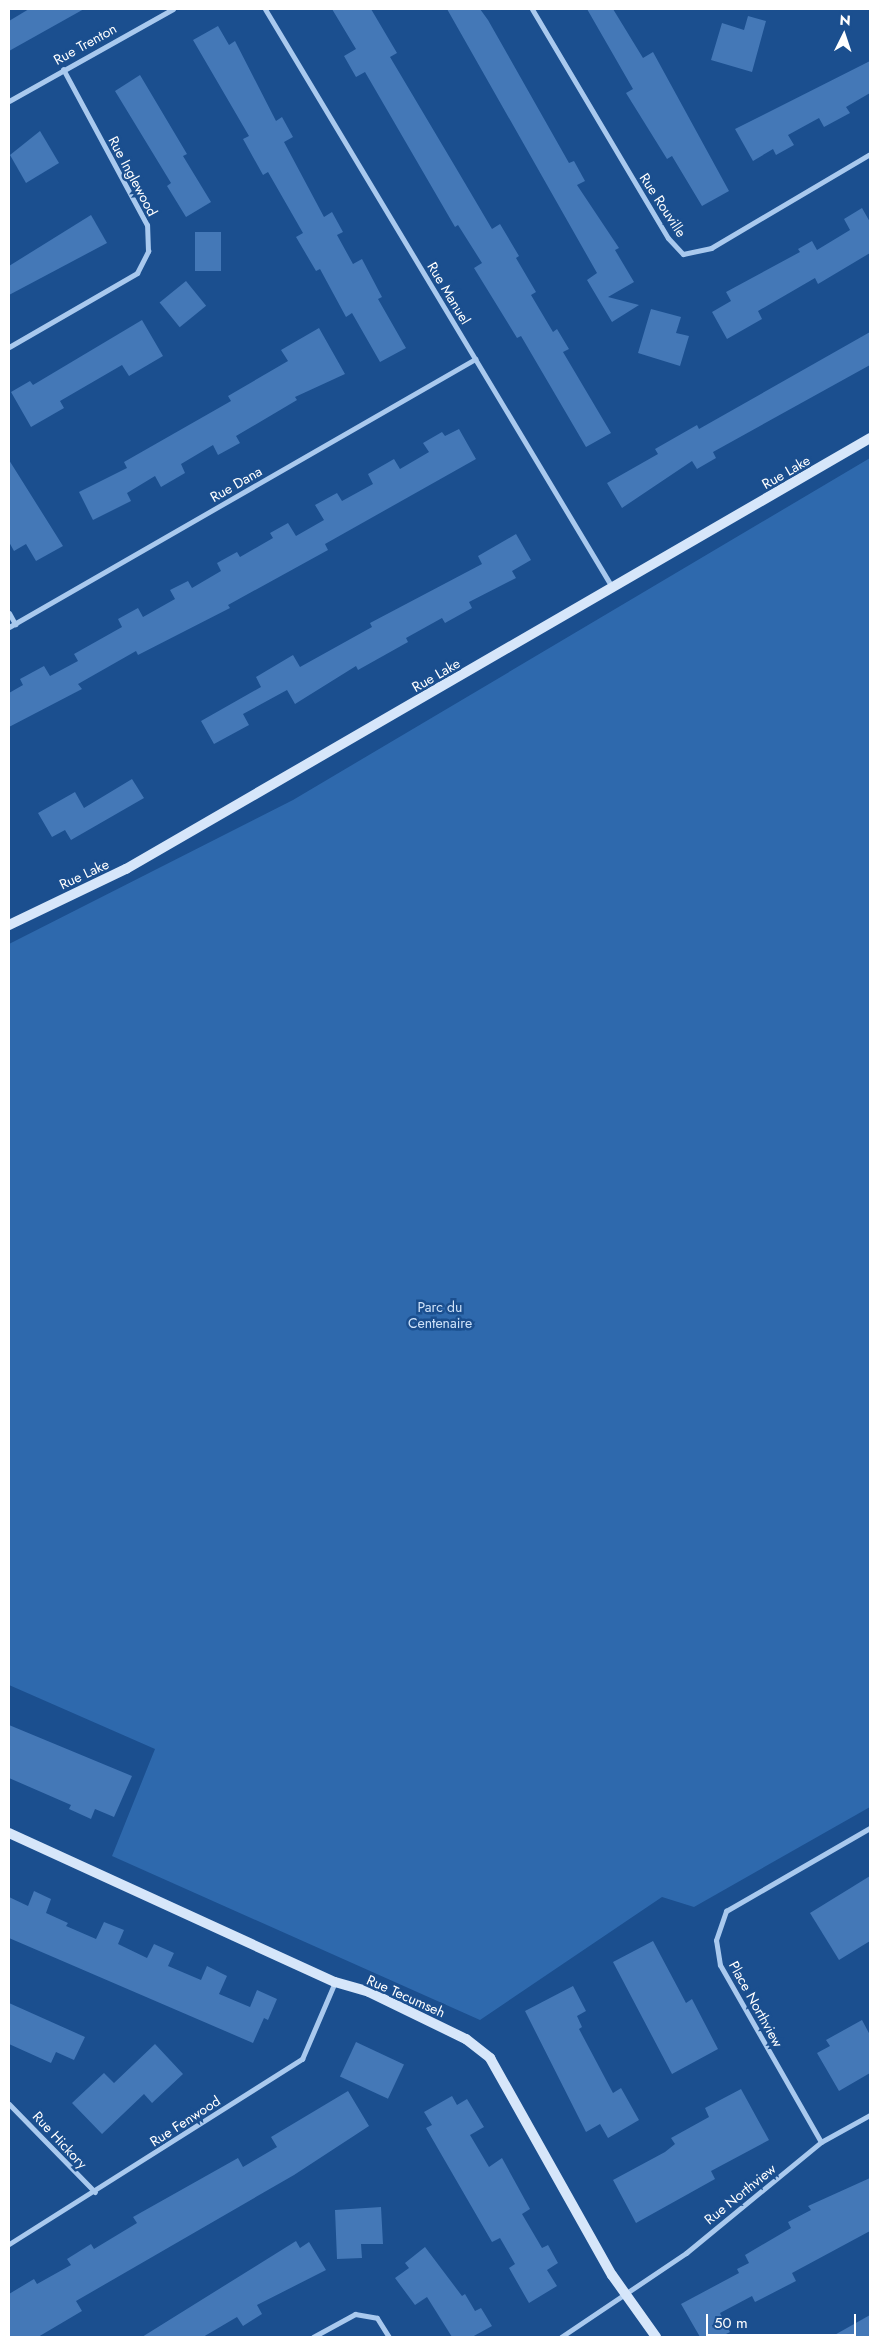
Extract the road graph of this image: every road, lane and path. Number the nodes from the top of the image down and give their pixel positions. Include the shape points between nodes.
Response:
1 (173, 9) edge
2 (265, 9) edge
3 (532, 9) edge
4 (63, 69) junction
5 (9, 101) edge
6 (870, 154) edge
7 (9, 347) edge
8 (475, 359) junction
9 (870, 438) edge
10 (613, 590) junction
11 (9, 613) edge
12 (14, 624) junction
13 (9, 627) edge
14 (9, 926) edge
15 (870, 1828) edge
16 (9, 1833) edge
17 (335, 1982) junction
18 (9, 2104) edge
19 (870, 2115) edge
20 (821, 2142) junction
21 (95, 2192) junction
22 (9, 2244) edge
23 (628, 2295) junction
24 (313, 2337) edge
25 (389, 2337) edge
26 (561, 2337) edge
27 (656, 2337) edge

1 - 4 street, Rue Trenton
2 - 8 street, Rue Manuel
3 - 6 street, Rue Rouville via 668,238 683,254 711,248
4 - 5 street, Rue Trenton
4 - 7 street, Rue Inglewood via 147,224 148,251 137,273
8 - 10 street, Rue Manuel
8 - 12 street, Rue Dana
9 - 10 street, Rue Lake
10 - 14 street, Rue Lake via 126,870
11 - 12 street
12 - 13 street, Rue Dana
15 - 20 street, Place Northview via 726,1911 716,1940 720,1965
16 - 17 street, Rue Tecumseh
17 - 21 street, Rue Fenwood via 302,2059
17 - 23 street, Rue Tecumseh via 378,1996 466,2039 490,2058 591,2238
18 - 21 street, Rue Hickory
19 - 20 street, Rue Northview
20 - 23 street, Rue Northview via 686,2253
21 - 22 street, Rue Fenwood
23 - 26 street, Rue Northview
23 - 27 street, Rue Tecumseh
24 - 25 street via 355,2314 377,2318

